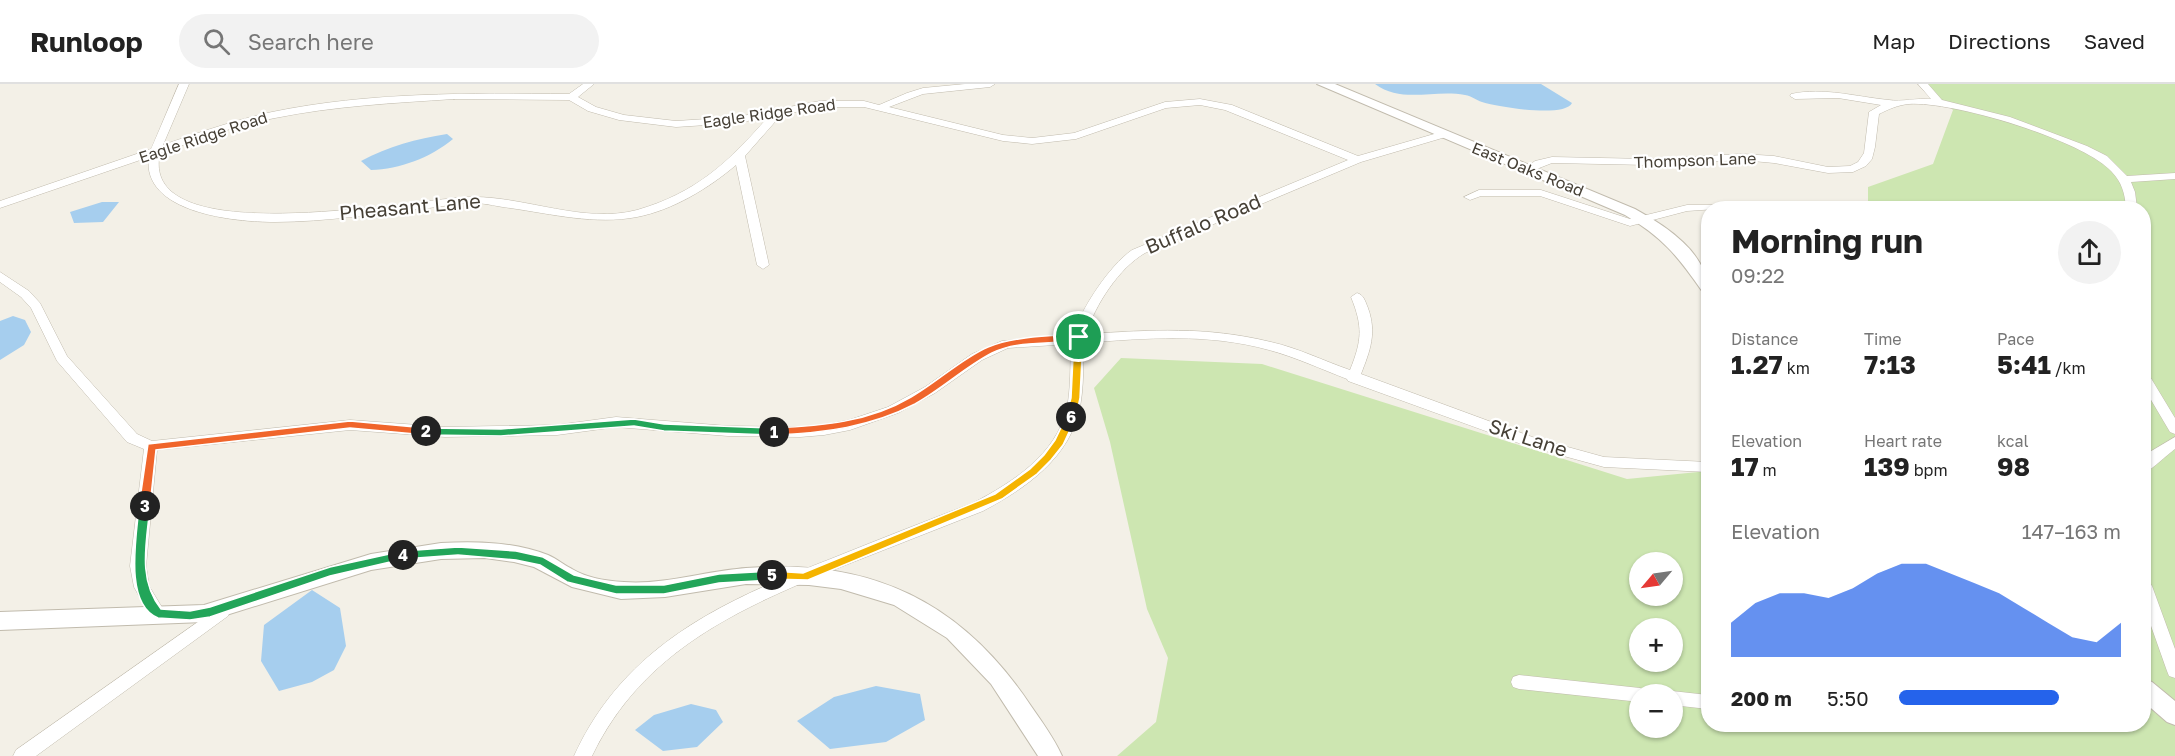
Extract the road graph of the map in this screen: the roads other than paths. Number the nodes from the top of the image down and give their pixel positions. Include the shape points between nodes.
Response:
1 (184, 84) edge
2 (590, 84) edge
3 (990, 84) edge
4 (1324, 84) edge
5 (1923, 84) edge
6 (1795, 96) dead end
7 (571, 97) junction
8 (1938, 100) junction
9 (1887, 103) junction
10 (882, 107) junction
11 (777, 112) junction
12 (1445, 134) junction
13 (155, 153) junction
14 (740, 156) junction
15 (1357, 160) junction
16 (1529, 169) junction
17 (2175, 176) edge
18 (2124, 179) junction
19 (1470, 197) dead end
20 (2132, 201) edge
21 (0, 205) edge
22 (1701, 208) edge
23 (1643, 219) junction
24 (763, 265) dead end
25 (0, 276) edge
26 (1701, 277) edge
27 (1357, 297) dead end
28 (1079, 337) junction
29 (1353, 378) junction
30 (2151, 390) edge
31 (2175, 429) edge
32 (2175, 442) edge
33 (151, 446) junction
34 (2151, 460) edge
35 (1701, 467) edge
36 (804, 577) junction
37 (2151, 605) edge
38 (226, 608) junction
39 (158, 614) junction
40 (0, 621) edge
41 (2175, 671) edge
42 (1519, 682) dead end
43 (1629, 694) edge
44 (2151, 695) edge
45 (1683, 699) edge
46 (1701, 701) edge
47 (2175, 715) edge
48 (22, 756) edge
49 (583, 756) edge
50 (1051, 756) edge

1 - 13 street, Pheasant Lane
2 - 7 street
3 - 10 street via 934,87
4 - 12 street, East Oaks Road
5 - 8 street
6 - 9 street via 1838,95
7 - 11 street, Eagle Ridge Road via 607,114 656,123 716,123
7 - 13 street, Eagle Ridge Road via 454,96 317,107 248,121
8 - 9 street
8 - 18 street via 1984,111 2083,148 2107,162
9 - 16 street, Thompson Lane via 1871,118 1867,159 1849,169 1827,170 1747,156 1655,162 1552,160
10 - 11 street, Eagle Ridge Road via 834,103
10 - 15 street, Eagle Ridge Road via 1003,138 1032,141 1076,136 1165,105 1212,103
11 - 14 street, Pheasant Lane
12 - 15 street, Buffalo Road
12 - 16 street, East Oaks Road
13 - 14 street, Pheasant Lane via 156,181 176,199 215,212 273,219 475,200 594,217 622,217 676,200
13 - 21 street, Eagle Ridge Road
14 - 24 street
15 - 28 street, Buffalo Road via 1132,255 1113,276
16 - 23 street, East Oaks Road
17 - 18 street
18 - 20 street
19 - 23 street via 1479,193 1529,192 1630,223
22 - 23 street
23 - 26 street, East Oaks Road via 1682,249
25 - 33 street via 36,306 62,358 132,438
27 - 29 street via 1370,334
28 - 29 street, Ski Lane via 1164,333 1218,336 1271,346
28 - 33 street, Ski Lane via 998,347 893,410 824,430 728,431 634,422 557,430 456,433 350,425
28 - 36 street, Buffalo Road via 1073,411 1059,442 1034,471 978,507
29 - 35 street, Ski Lane via 1532,442 1604,462
30 - 31 street
32 - 34 street
33 - 39 street via 138,566 142,587
36 - 38 street via 748,576 664,589 616,590 571,579 543,562 516,556 427,552 330,571
36 - 49 street, Buffalo Road via 737,605 669,648 616,699
36 - 50 street via 864,586 901,599 940,620 980,655
37 - 41 street
38 - 39 street via 190,615
38 - 48 street
39 - 40 street
42 - 43 street
44 - 47 street
45 - 46 street

